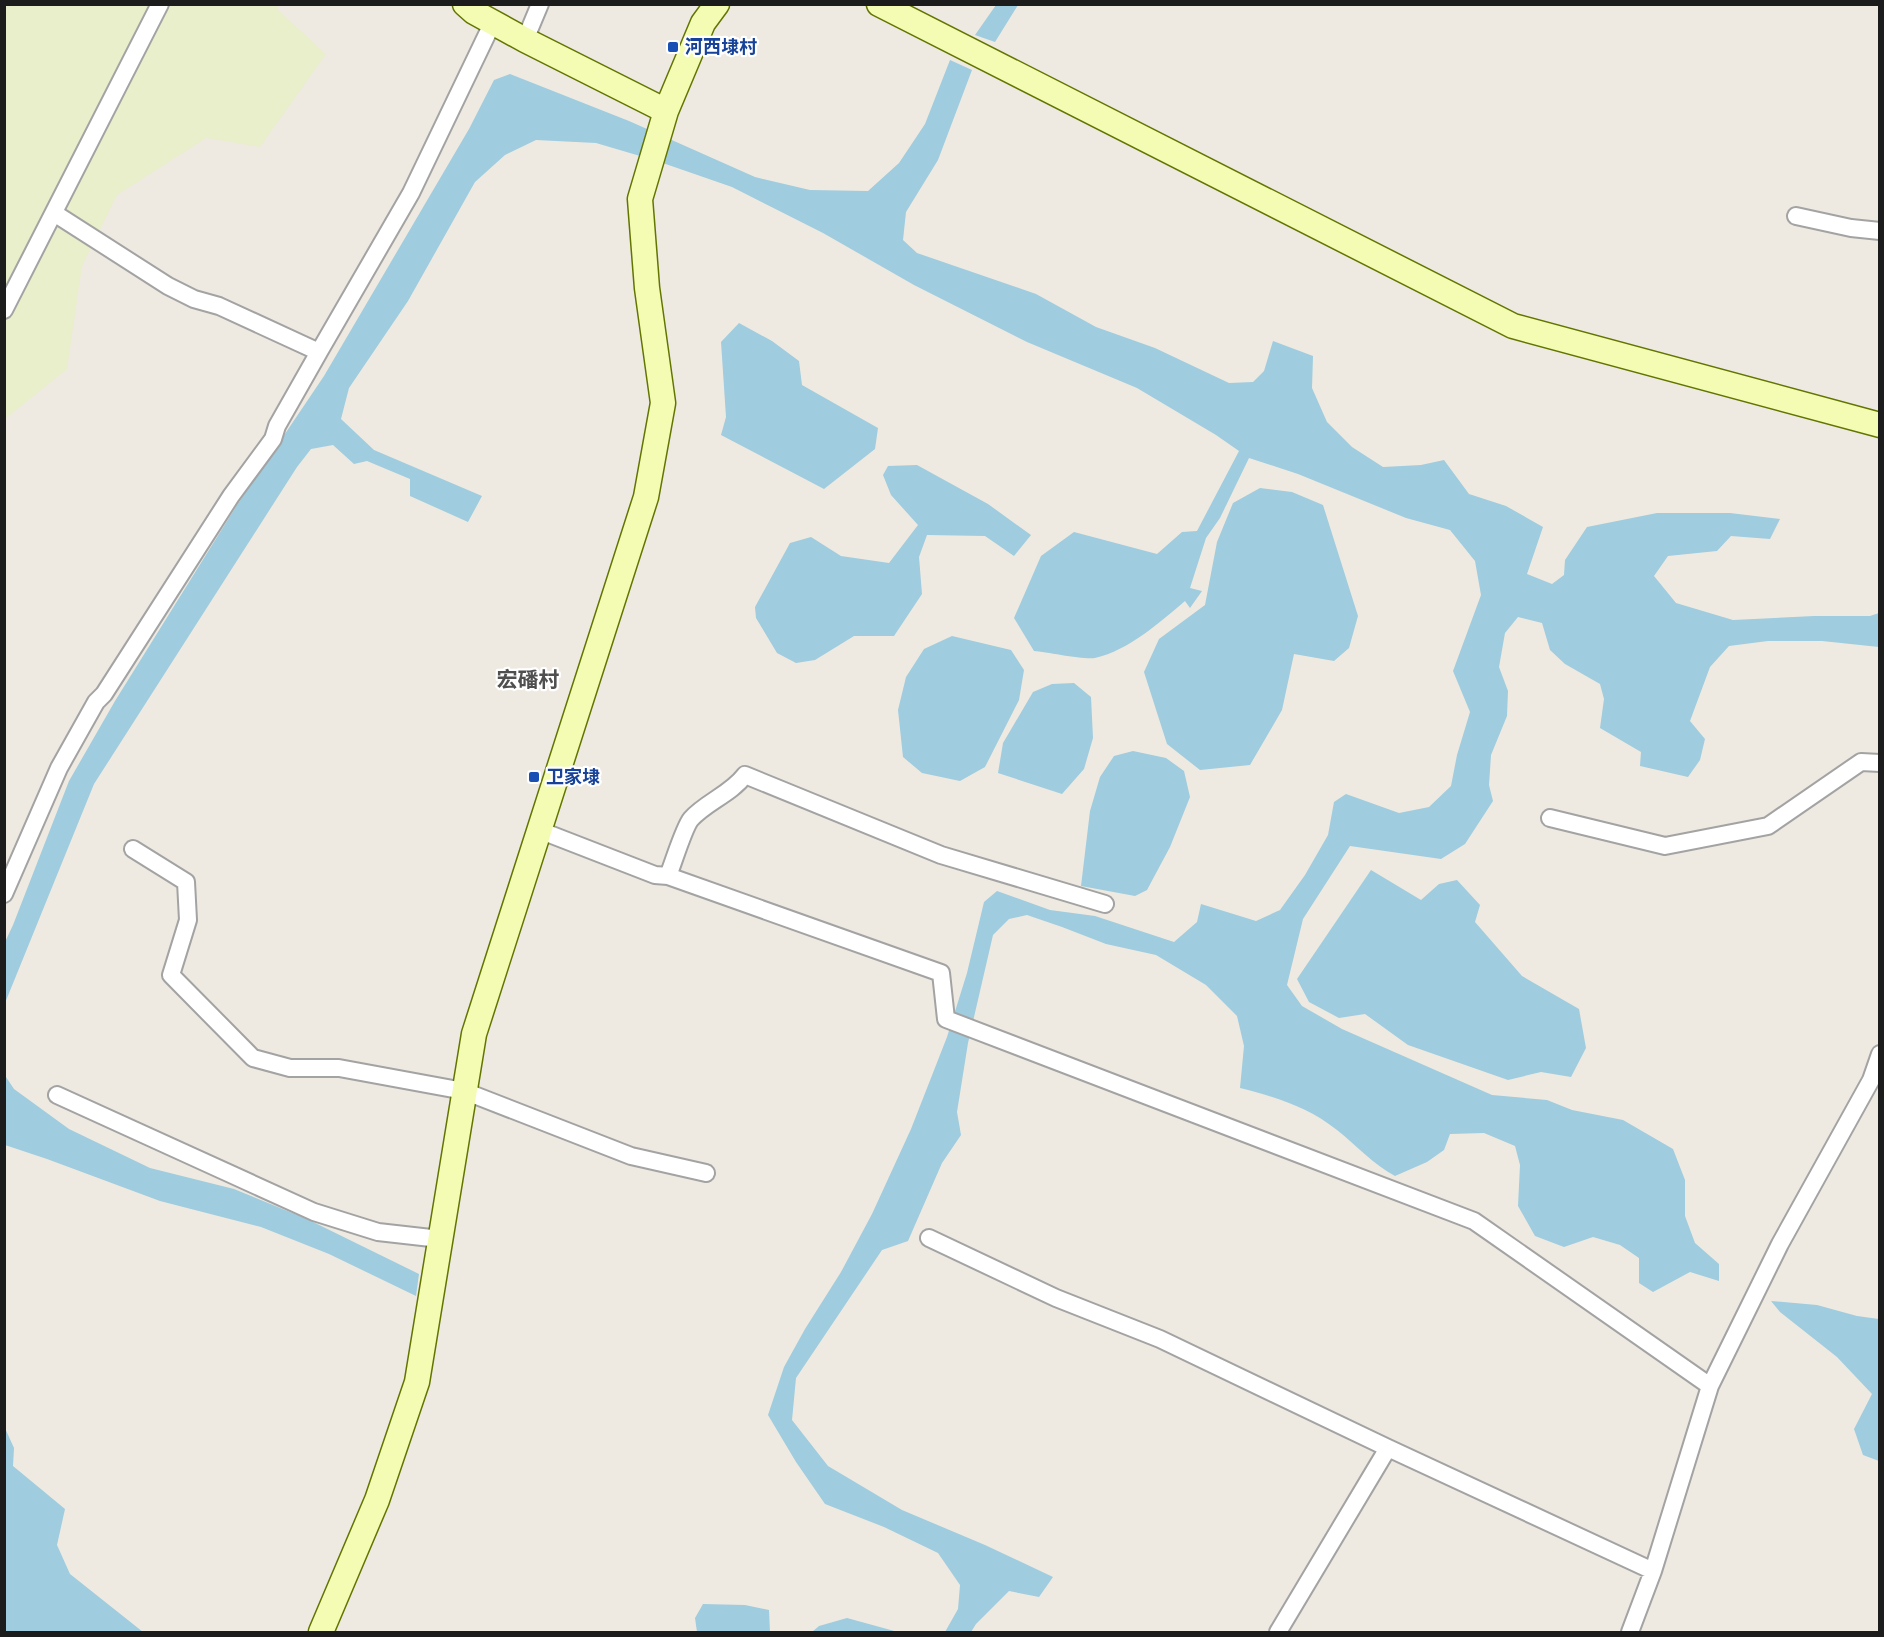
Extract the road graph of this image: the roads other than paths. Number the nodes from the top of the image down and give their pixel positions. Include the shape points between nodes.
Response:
1 (160, 4) edge
2 (465, 4) edge
3 (540, 4) edge
4 (717, 4) edge
5 (879, 4) edge
6 (493, 22) junction
7 (525, 40) junction
8 (663, 120) junction
9 (54, 213) junction
10 (1796, 216) dead end
11 (1880, 231) edge
12 (4, 310) edge
13 (319, 352) junction
14 (1880, 425) edge
15 (1880, 763) edge
16 (1550, 818) dead end
17 (539, 830) junction
18 (134, 849) dead end
19 (668, 876) junction
20 (4, 894) edge
21 (1105, 904) dead end
22 (1880, 1054) edge
23 (464, 1091) junction
24 (57, 1095) dead end
25 (706, 1173) dead end
26 (929, 1238) dead end
27 (440, 1239) junction
28 (1710, 1386) junction
29 (1388, 1448) junction
30 (1653, 1570) junction
31 (321, 1632) edge
32 (1278, 1632) edge
33 (1630, 1632) edge

1 - 9 street
2 - 6 street
3 - 7 street
4 - 8 street via 703,22
5 - 14 street via 1513,326
6 - 7 street
6 - 13 street via 411,193
7 - 8 street
8 - 17 street via 640,199 647,288 663,403 646,497
9 - 12 street
9 - 13 street via 194,300 219,306
10 - 11 street
13 - 20 street via 273,438 96,702 59,768
15 - 16 street via 1861,762 1768,826 1665,846
17 - 19 street via 655,875
17 - 23 street via 474,1034
18 - 23 street via 186,882 188,920 171,975 253,1058 290,1068 339,1068
19 - 21 street via 690,820 745,775 941,855
19 - 28 street via 941,973 946,1019 1474,1221
22 - 28 street via 1871,1080 1780,1244
23 - 25 street via 632,1155
23 - 27 street
24 - 27 street via 314,1212 378,1232
26 - 29 street via 1056,1298 1160,1339
27 - 31 street via 417,1382 377,1500
28 - 30 street
29 - 30 street
29 - 32 street
30 - 33 street

